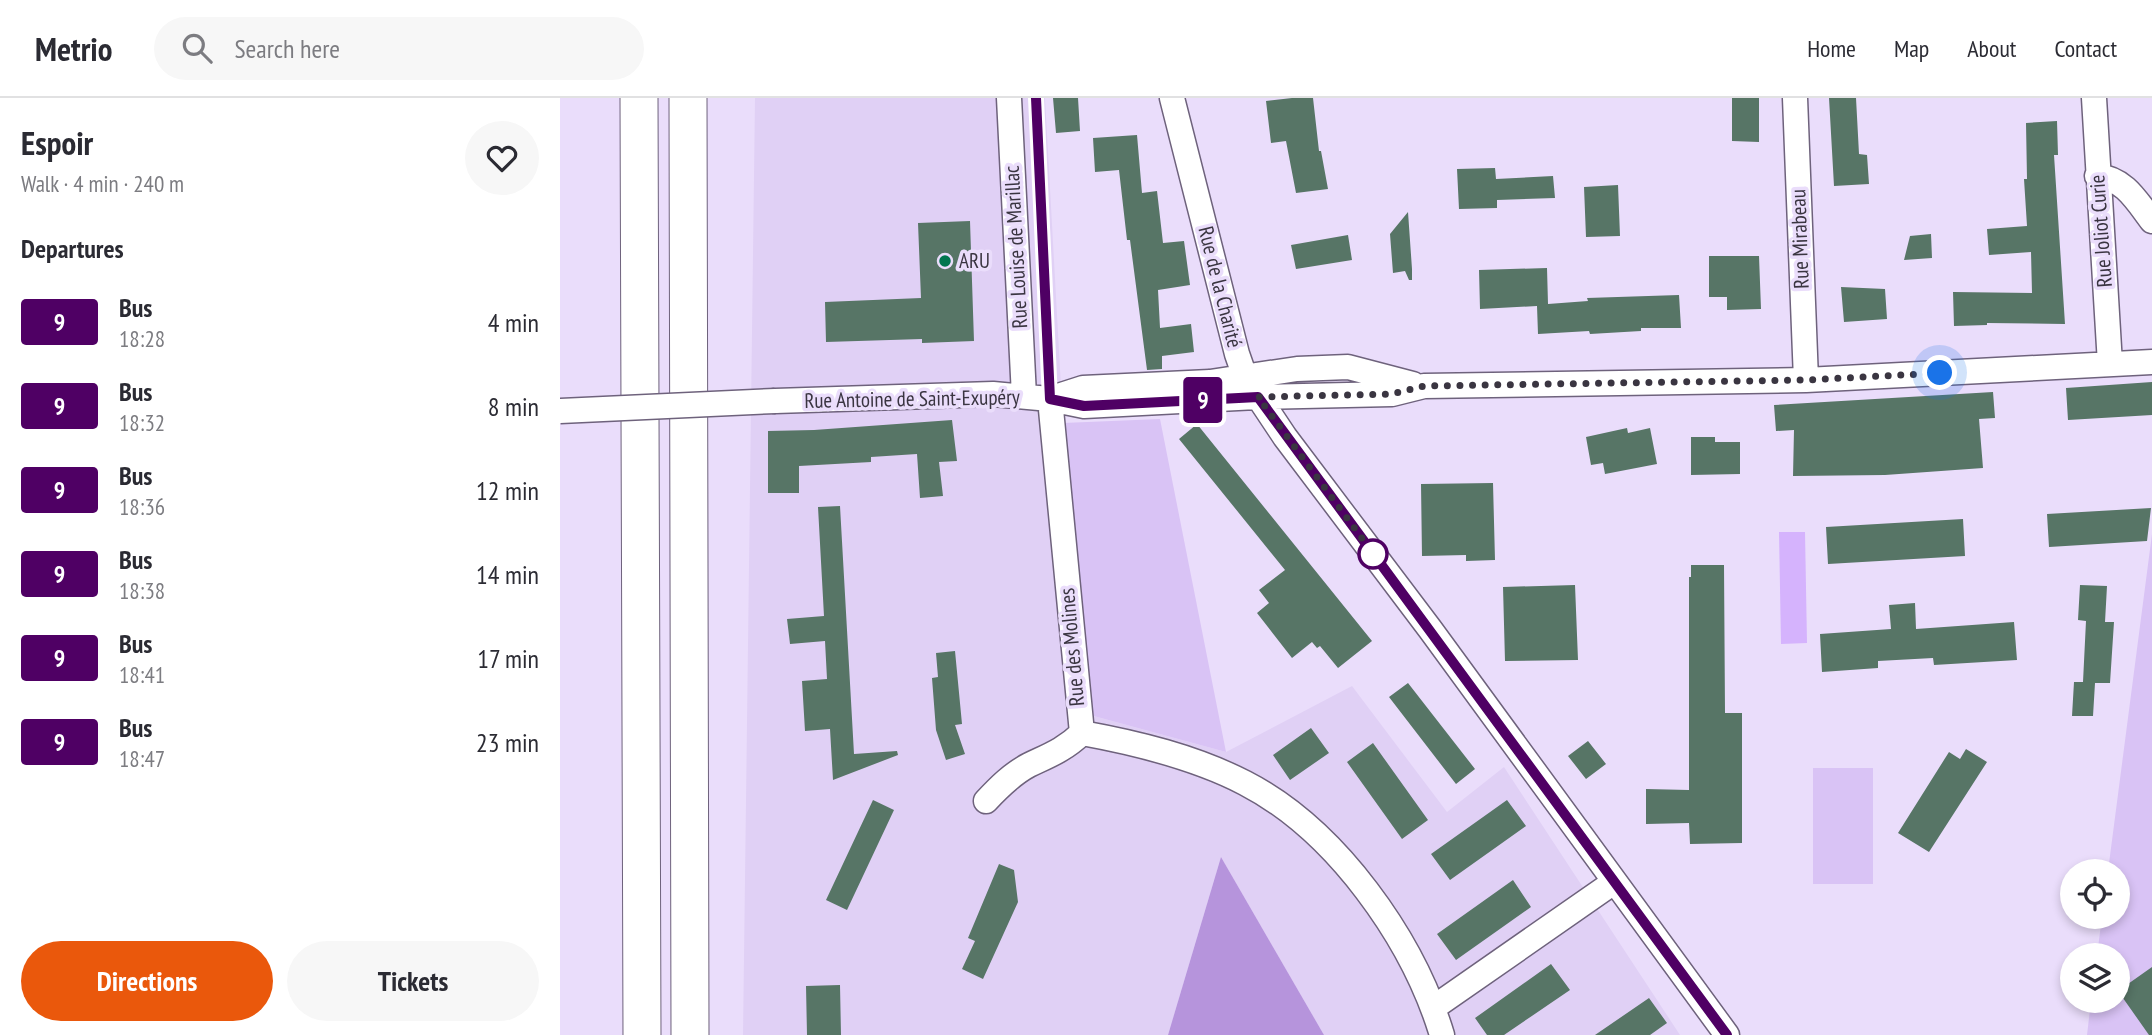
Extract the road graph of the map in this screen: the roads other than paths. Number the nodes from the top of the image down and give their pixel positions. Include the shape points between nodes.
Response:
1 (639, 98) edge
2 (688, 98) edge
3 (1009, 98) edge
4 (1172, 98) edge
5 (1795, 98) edge
6 (2094, 98) edge
7 (2097, 176) junction
8 (2152, 221) edge
9 (2152, 362) edge
10 (2110, 364) junction
11 (1806, 380) junction
12 (1251, 387) junction
13 (1024, 396) junction
14 (1050, 399) junction
15 (560, 411) edge
16 (1082, 733) junction
17 (986, 801) dead end
18 (1614, 882) junction
19 (1433, 1008) junction
20 (642, 1035) edge
21 (690, 1035) edge
22 (1442, 1035) edge
23 (1727, 1035) edge

1 - 20 highway
2 - 21 highway
3 - 13 street, Rue Louise de Marillac
4 - 12 street, Rue de la Charité via 1237,354
5 - 11 street, Rue Mirabeau
6 - 7 street, Rue Joliot Curie
7 - 8 street via 2121,183
7 - 10 street, Rue Joliot Curie
9 - 10 street, Rue Antoine de Saint-Exupéry
10 - 11 street, Rue Antoine de Saint-Exupéry
11 - 12 street, Rue Antoine de Saint-Exupéry via 1424,386 1392,394
12 - 14 street, Rue Antoine de Saint-Exupéry via 1084,406
12 - 18 street, Rue de la Charité
13 - 14 street, Rue Antoine de Saint-Exupéry
13 - 15 street, Rue Antoine de Saint-Exupéry, bridge
14 - 16 street, Rue des Molines
16 - 17 street via 1066,748 1010,778
16 - 19 street, Rue des Molines via 1182,757 1268,797 1315,834 1365,888 1395,932
18 - 19 street
18 - 23 street, Rue de la Charité
19 - 22 street, Rue des Molines

